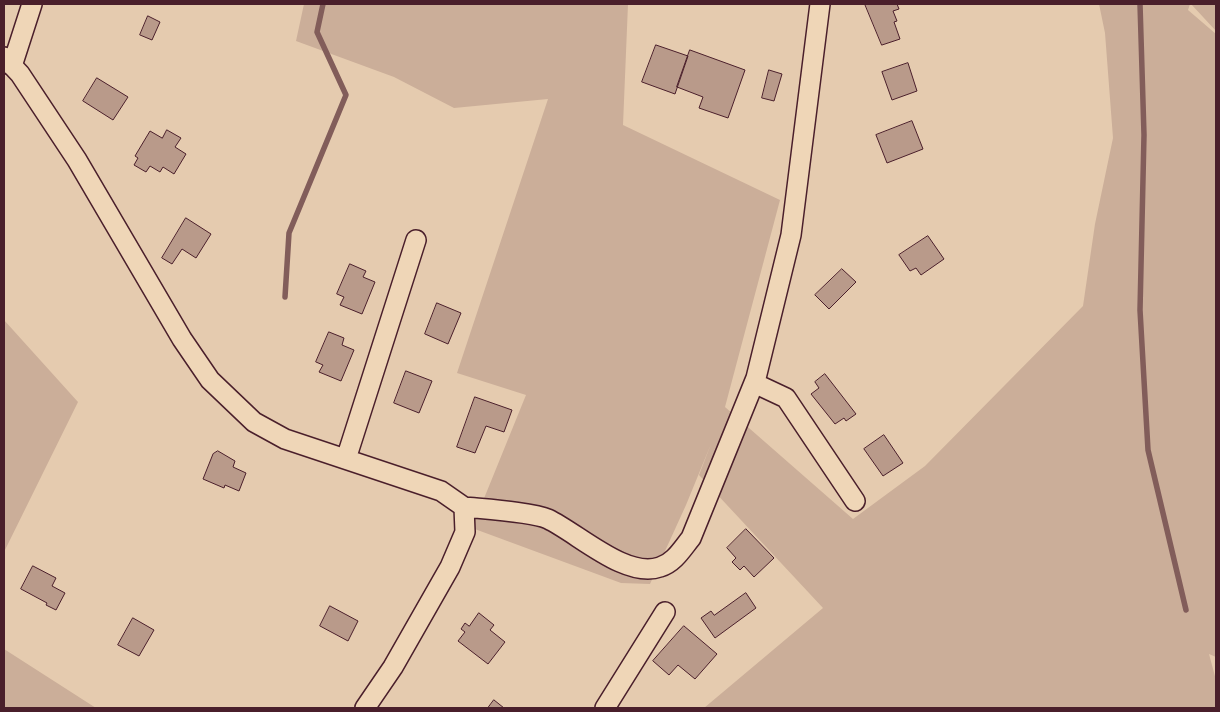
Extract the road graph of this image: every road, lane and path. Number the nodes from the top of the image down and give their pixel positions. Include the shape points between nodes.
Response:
1 (32, 4) edge
2 (820, 4) edge
3 (8, 62) edge
4 (416, 240) dead end
5 (754, 383) junction
6 (346, 459) junction
7 (855, 501) dead end
8 (464, 507) junction
9 (665, 612) dead end
10 (365, 708) edge
11 (605, 708) edge

1 - 3 street
2 - 5 street via 791,234
3 - 6 street via 20,74 77,160 182,339 210,380 254,422 284,439
4 - 6 street
5 - 7 street via 786,398
5 - 8 street via 690,538 675,558 661,567 640,570 616,561 546,518
6 - 8 street via 441,491
8 - 10 street via 465,532 450,567 393,667
9 - 11 street

